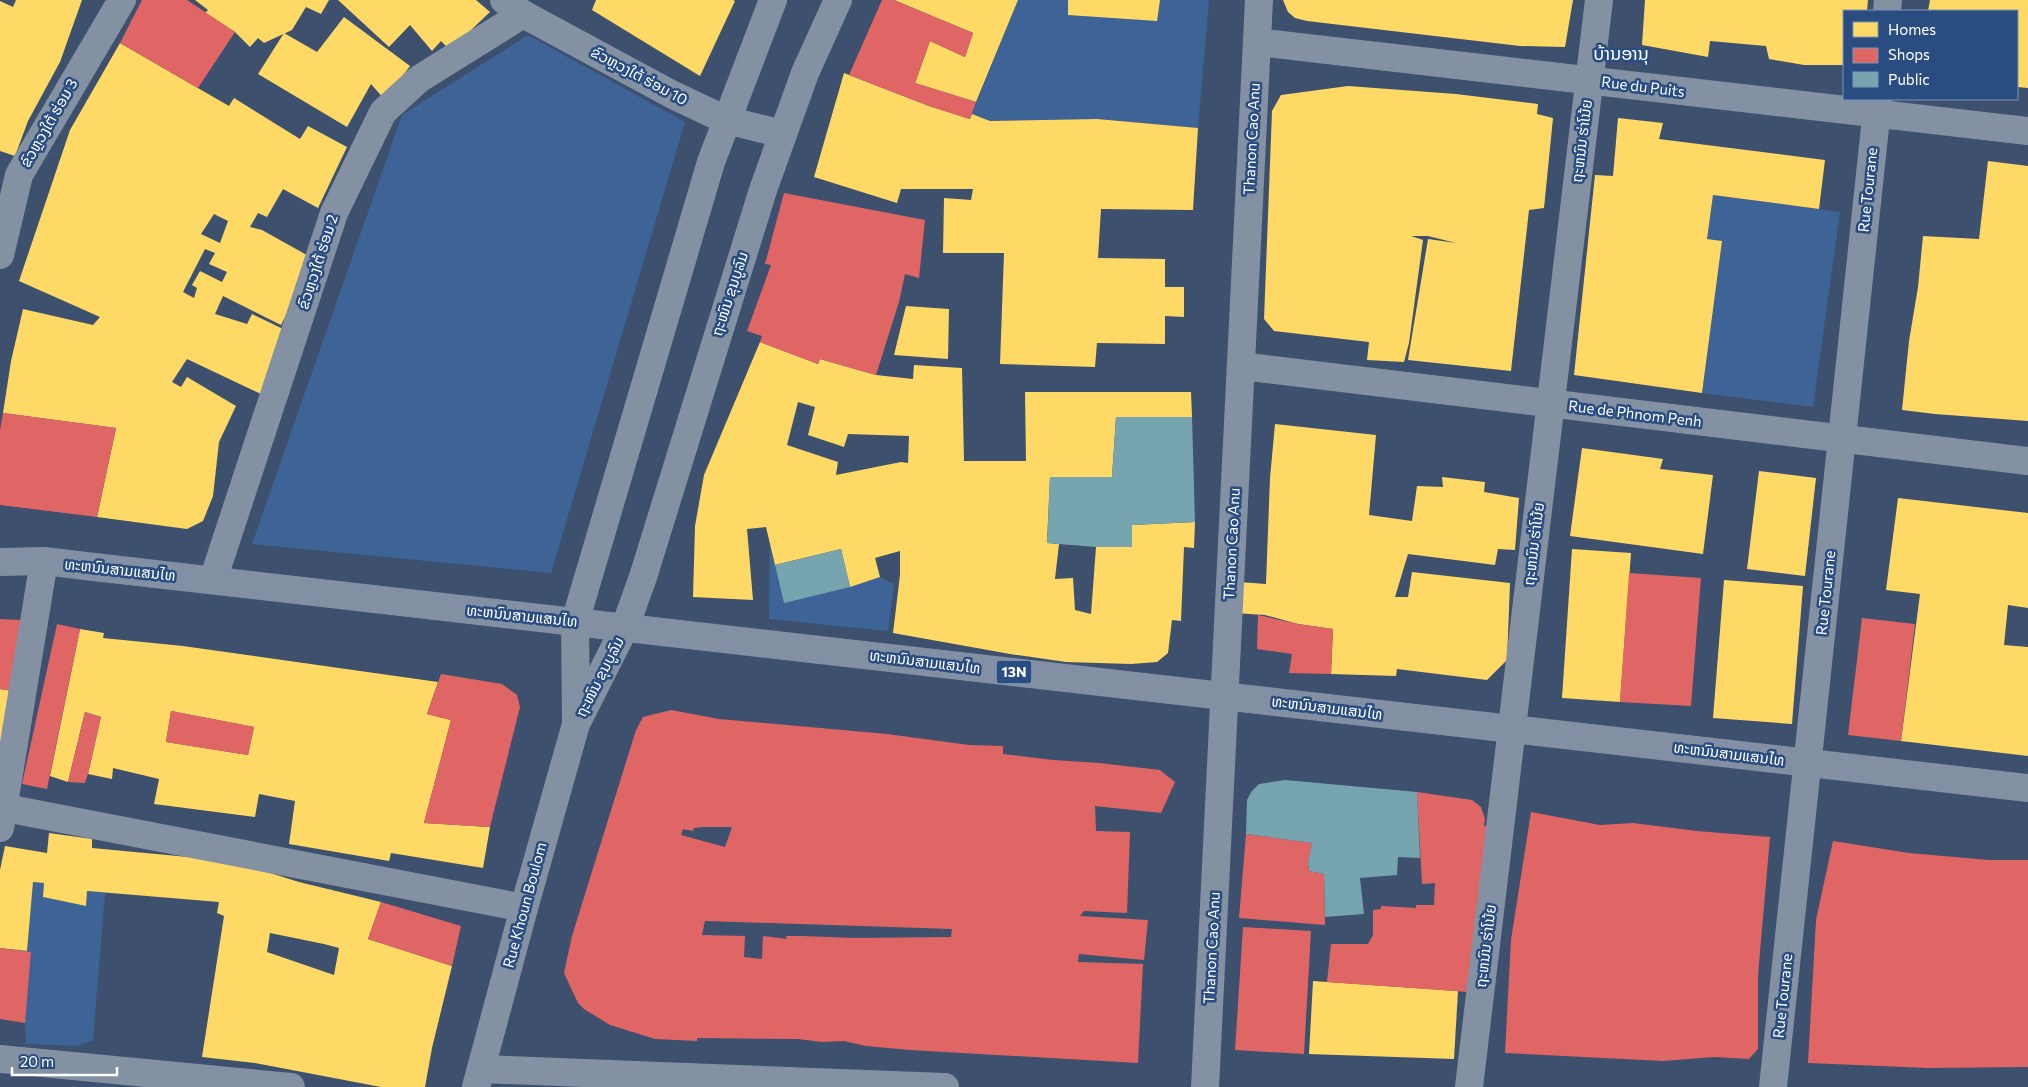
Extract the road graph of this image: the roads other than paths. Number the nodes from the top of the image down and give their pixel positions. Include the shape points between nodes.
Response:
1 (122, 0) edge
2 (773, 0) edge
3 (838, 0) edge
4 (1260, 0) edge
5 (1599, 0) edge
6 (514, 7) edge
7 (1257, 42) junction
8 (1589, 80) junction
9 (1877, 106) edge
10 (726, 120) junction
11 (2028, 131) edge
12 (783, 134) junction
13 (9, 172) edge
14 (0, 255) edge
15 (1241, 366) junction
16 (1550, 403) junction
17 (1842, 439) junction
18 (2028, 461) edge
19 (0, 562) edge
20 (44, 562) junction
21 (213, 580) junction
22 (575, 622) junction
23 (625, 627) junction
24 (1225, 696) junction
25 (576, 724) junction
26 (1512, 730) junction
27 (1808, 763) junction
28 (2028, 788) edge
29 (1, 814) edge
30 (524, 908) junction
31 (0, 1059) edge
32 (479, 1078) edge
33 (208, 1083) edge
34 (291, 1087) edge
35 (945, 1087) edge
36 (1205, 1087) edge
37 (1469, 1087) edge
38 (1773, 1087) edge

1 - 13 street, ຂົວຫຼວງໃຕ້ ຮ່ອມ 3
2 - 10 street, ຖະໜົນ ຂຸນບູລົມ
3 - 12 street, ຖະໜົນ ຂຸນບູລົມ via 804,73
4 - 7 street, Thanon Cao Anu
5 - 8 street, ຖະຫນົນ ຮ່າໂນ້ຍ
6 - 10 street, ຂົວຫຼວງໃຕ້ ຮ່ອມ 10 via 673,95
6 - 21 street, ຂົວຫຼວງໃຕ້ ຮ່ອມ 2 via 419,79 382,112 334,213
7 - 8 street, Rue du Puits
7 - 15 street, Thanon Cao Anu
8 - 9 street, Rue du Puits
8 - 16 street, ຖະຫນົນ ຮ່າໂນ້ຍ
9 - 11 street, Rue du Puits
9 - 17 street, Rue Tourane
10 - 12 street, ຂົວຫຼວງໃຕ້ ຮ່ອມ 10
10 - 22 street, ຖະໜົນ ຂຸນບູລົມ via 710,162
12 - 23 street, ຖະໜົນ ຂຸນບູລົມ
13 - 14 street, ຂົວຫຼວງໃຕ້ ຮ່ອມ 3
15 - 16 street, Rue de Phnom Penh
15 - 24 street, Thanon Cao Anu
16 - 17 street, Rue de Phnom Penh
16 - 26 street, ຖະຫນົນ ຮ່າໂນ້ຍ
17 - 18 street, Rue de Phnom Penh
17 - 27 street, Rue Tourane
19 - 20 highway, ທະຫນົນສາມແສນໄທ / 13N
20 - 21 highway, ທະຫນົນສາມແສນໄທ / 13N
20 - 29 street
21 - 22 highway, ທະຫນົນສາມແສນໄທ / 13N
22 - 23 highway, ທະຫນົນສາມແສນໄທ / 13N
22 - 25 street, ຖະໜົນ ຂຸນບູລົມ
23 - 24 highway, ທະຫນົນສາມແສນໄທ / 13N
23 - 25 street, ຖະໜົນ ຂຸນບູລົມ
24 - 26 highway, ທະຫນົນສາມແສນໄທ / 13N
24 - 36 street, Thanon Cao Anu
25 - 30 street, Rue Khoun Boulom
26 - 27 highway, ທະຫນົນສາມແສນໄທ / 13N
26 - 37 street, ຖະຫນົນ ຮ່າໂນ້ຍ
27 - 28 highway, ທະຫນົນສາມແສນໄທ / 13N
27 - 38 street, Rue Tourane
29 - 30 street
30 - 32 street, Rue Khoun Boulom
31 - 33 street
32 - 35 street
33 - 34 street

